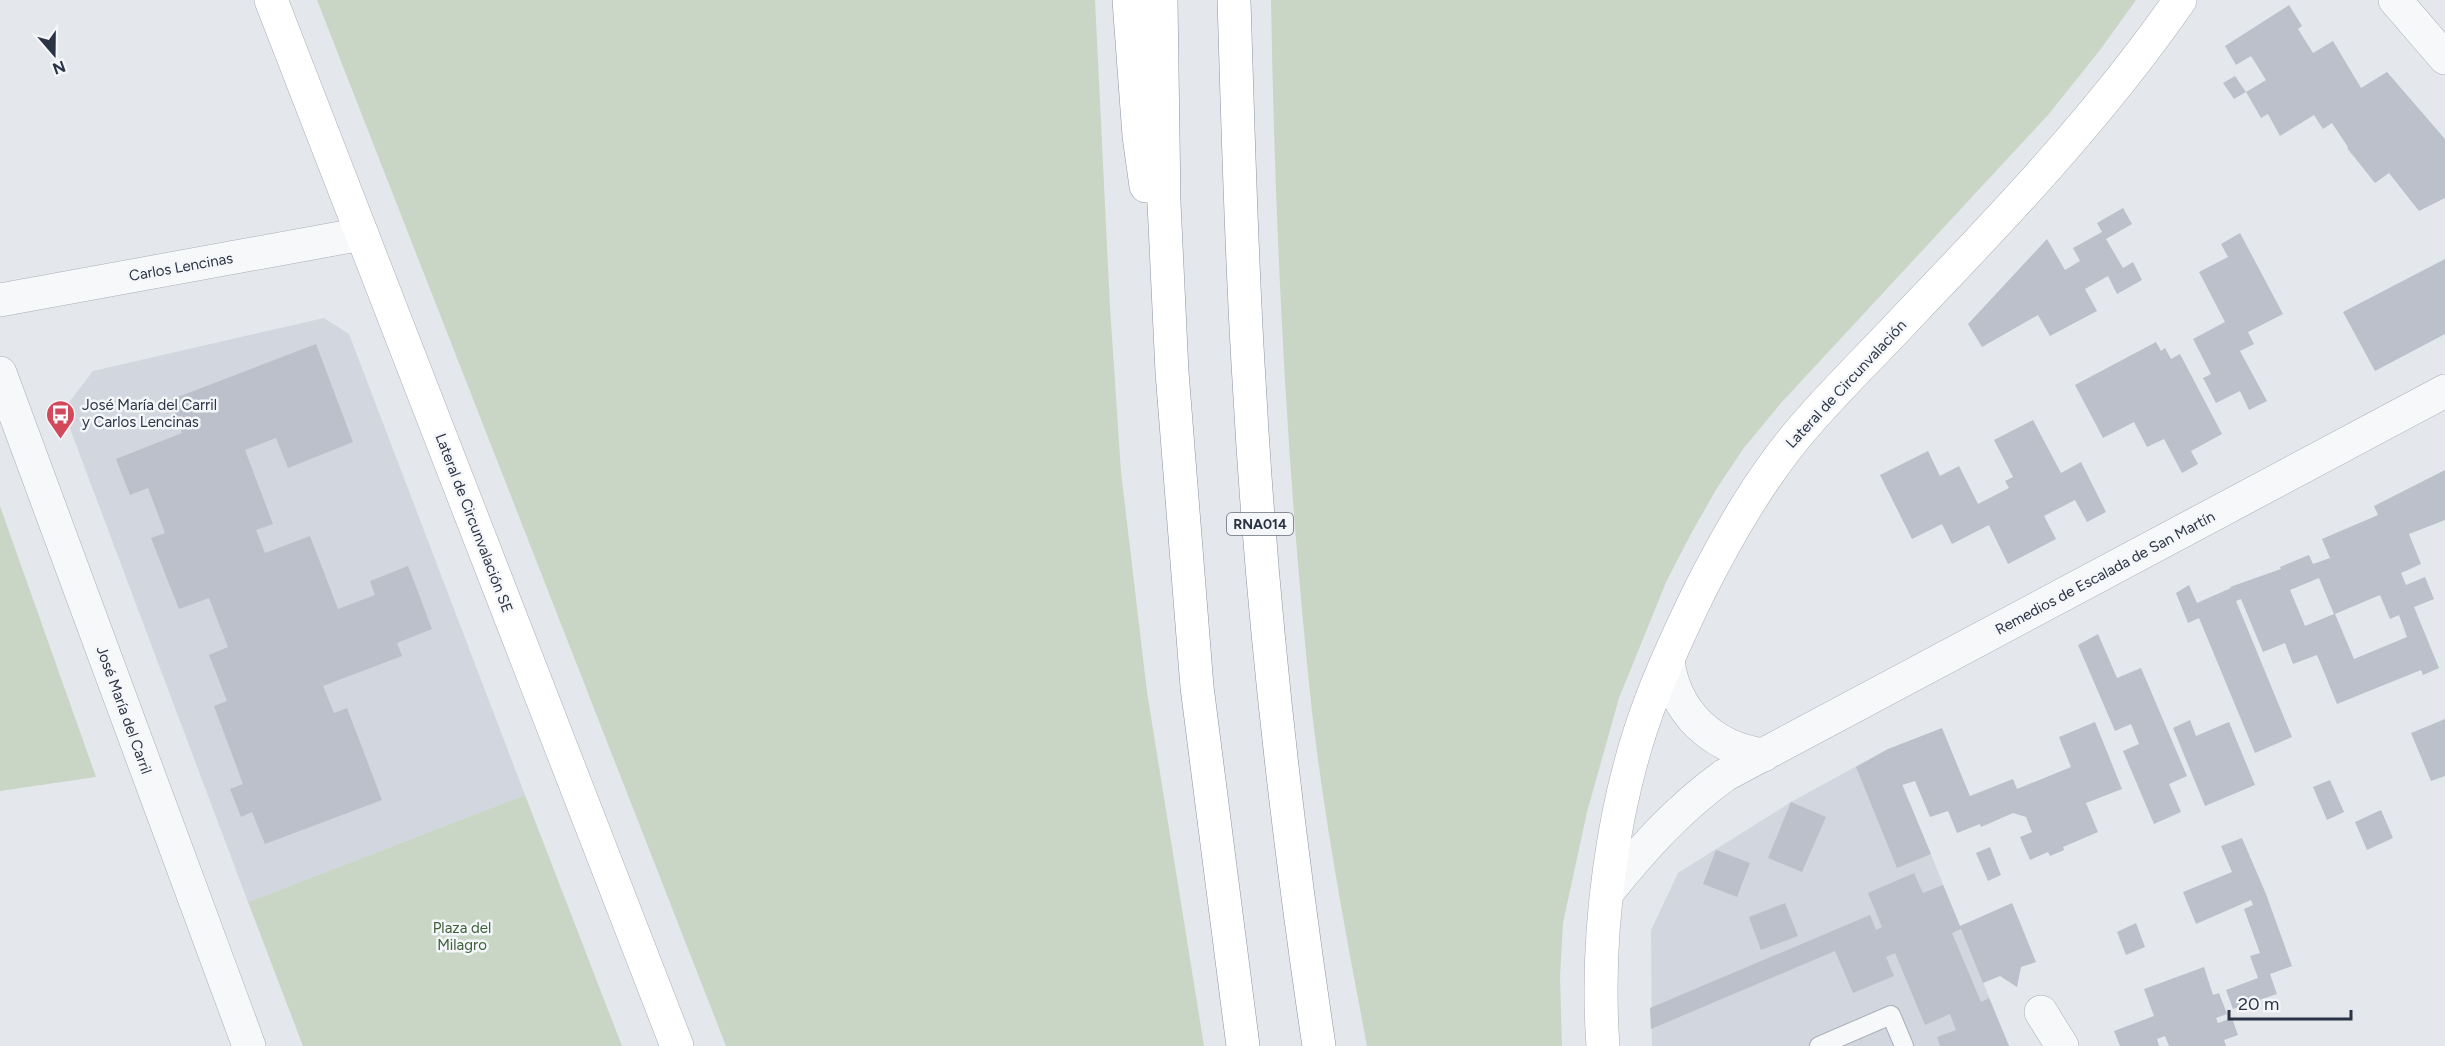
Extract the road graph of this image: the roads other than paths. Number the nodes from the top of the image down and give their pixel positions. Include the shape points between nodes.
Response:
1 (271, 0) edge
2 (1129, 0) edge
3 (1161, 0) edge
4 (1234, 0) edge
5 (2180, 0) edge
6 (2395, 0) edge
7 (2445, 58) edge
8 (362, 234) junction
9 (0, 300) edge
10 (1172, 372) junction
11 (0, 373) edge
12 (2445, 391) edge
13 (1668, 660) junction
14 (1764, 755) junction
15 (1607, 893) junction
16 (2041, 1012) dead end
17 (249, 1046) edge
18 (677, 1046) edge
19 (1243, 1046) edge
20 (1319, 1046) edge
21 (1603, 1046) edge
22 (1819, 1046) edge
23 (1904, 1046) edge
24 (2062, 1046) edge

1 - 8 main road, Lateral de Circunvalación SE
2 - 10 main road via 1139,136
3 - 10 main road via 1164,203
4 - 20 main road, RNA014 via 1249,381 1263,576 1288,820
5 - 13 main road, Lateral de Circunvalación via 2071,140 1803,427 1722,546
6 - 7 street
8 - 9 street, Carlos Lencinas
8 - 18 main road, Lateral de Circunvalación SE
10 - 19 main road via 1197,687
11 - 17 street, José María del Carril
12 - 14 street, Remedios de Escalada de San Martín
13 - 14 street via 1676,693 1698,725 1731,747
13 - 15 main road, Lateral de Circunvalación via 1642,726 1623,795
14 - 15 street, Remedios de Escalada de San Martín via 1725,775 1682,810
15 - 21 main road, Lateral de Circunvalación
16 - 24 street
22 - 23 lane via 1891,1015

